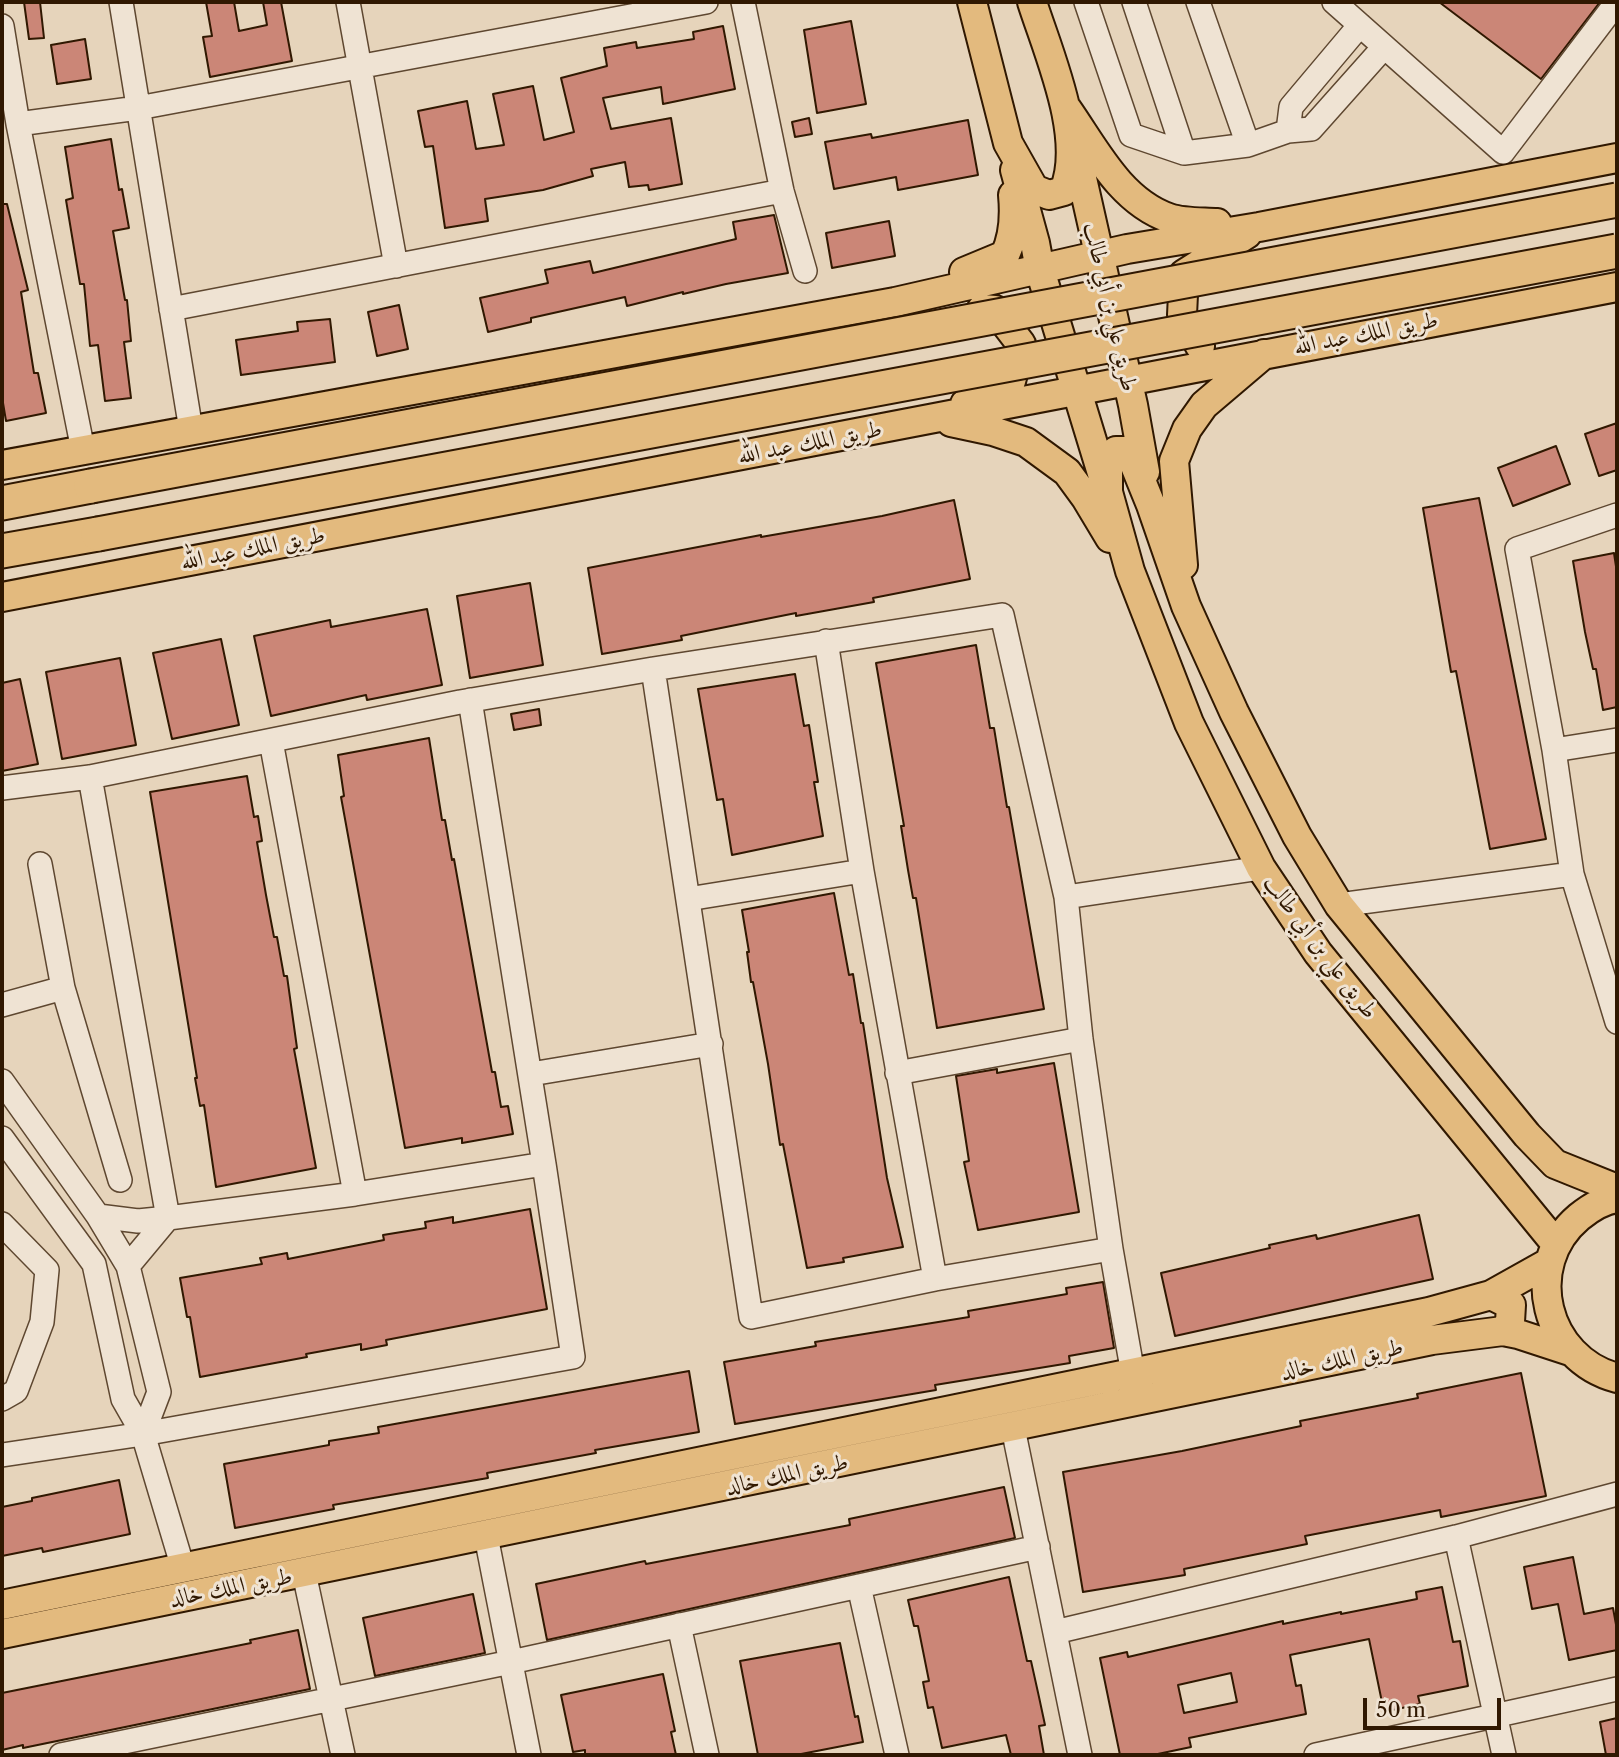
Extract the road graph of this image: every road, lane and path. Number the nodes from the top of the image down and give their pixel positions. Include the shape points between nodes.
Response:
1 (121, 2) edge
2 (348, 2) edge
3 (706, 2) edge
4 (743, 2) edge
5 (972, 2) edge
6 (1032, 2) edge
7 (1086, 2) edge
8 (1133, 2) edge
9 (1198, 2) edge
10 (1334, 2) edge
11 (1617, 2) edge
12 (621, 9) edge
13 (1360, 25) junction
14 (2, 26) edge
15 (1384, 47) junction
16 (359, 66) junction
17 (138, 108) junction
18 (1067, 109) junction
19 (12, 110) edge
20 (1288, 131) junction
21 (1008, 143) junction
22 (1248, 145) junction
23 (1184, 153) junction
24 (1617, 158) edge
25 (782, 191) junction
26 (1617, 200) edge
27 (1258, 227) junction
28 (1617, 251) edge
29 (1100, 257) junction
30 (396, 266) junction
31 (1040, 270) junction
32 (804, 271) dead end
33 (1617, 287) edge
34 (895, 302) junction
35 (171, 309) junction
36 (1266, 352) junction
37 (1128, 380) junction
38 (1078, 391) junction
39 (934, 419) junction
40 (191, 430) junction
41 (83, 450) junction
42 (2, 465) edge
43 (91, 486) junction
44 (1108, 492) junction
45 (2, 494) edge
46 (2, 503) edge
47 (1151, 505) junction
48 (1617, 515) edge
49 (98, 534) junction
50 (2, 551) edge
51 (2, 562) edge
52 (1130, 571) junction
53 (2, 597) edge
54 (1186, 606) junction
55 (826, 642) junction
56 (653, 669) junction
57 (470, 700) junction
58 (1617, 740) edge
59 (271, 741) junction
60 (1554, 750) junction
61 (90, 777) junction
62 (2, 788) edge
63 (40, 864) dead end
64 (1261, 868) junction
65 (862, 871) junction
66 (1572, 874) junction
67 (1066, 897) junction
68 (688, 899) junction
69 (1339, 905) junction
70 (63, 988) junction
71 (2, 1005) edge
72 (1617, 1022) edge
73 (1081, 1039) junction
74 (711, 1044) junction
75 (897, 1073) junction
76 (531, 1074) junction
77 (2, 1081) edge
78 (4, 1147) edge
79 (544, 1164) junction
80 (120, 1180) dead end
81 (1617, 1189) edge
82 (355, 1194) junction
83 (1617, 1198) edge
84 (98, 1216) junction
85 (168, 1218) junction
86 (2, 1224) edge
87 (1111, 1250) junction
88 (1553, 1253) junction
89 (128, 1266) junction
90 (935, 1279) junction
91 (1491, 1295) junction
92 (1503, 1331) junction
93 (1570, 1351) junction
94 (1133, 1374) junction
95 (1617, 1378) edge
96 (2, 1399) edge
97 (1013, 1428) junction
98 (143, 1434) junction
99 (2, 1455) edge
100 (1617, 1494) edge
101 (486, 1536) junction
102 (1456, 1536) junction
103 (1038, 1547) junction
104 (183, 1568) junction
105 (304, 1573) junction
106 (859, 1586) junction
107 (2, 1605) edge
108 (679, 1625) junction
109 (1055, 1632) junction
110 (2, 1634) edge
111 (511, 1662) junction
112 (1617, 1689) edge
113 (331, 1699) junction
114 (1495, 1716) junction
115 (166, 1744) edge
116 (61, 1755) edge
117 (343, 1755) edge
118 (529, 1755) edge
119 (707, 1755) edge
120 (897, 1755) edge
121 (1080, 1755) edge
122 (1316, 1755) edge
123 (1504, 1755) edge

1 - 17 street
2 - 16 street
3 - 12 street
4 - 25 street
5 - 21 main road, طريق علي بن أبي طالب
6 - 18 main road, طريق علي بن أبي طالب
7 - 23 street via 1131,135
8 - 23 street
9 - 22 street
10 - 13 street
11 - 15 street via 1503,152
12 - 16 street
13 - 15 street
13 - 20 street via 1291,107
14 - 19 street
15 - 20 street via 1311,129
16 - 17 street
16 - 30 street
17 - 19 street
17 - 35 street
18 - 21 main road, طريق علي بن أبي طالب via 1071,174 1064,191 1049,195 1034,189
18 - 27 main road via 1123,188 1151,209 1171,219
18 - 29 main road, طريق علي بن أبي طالب
19 - 41 street
20 - 22 street
21 - 31 main road, طريق علي بن أبي طالب
21 - 34 main road via 1014,214 1005,255
22 - 23 street
24 - 27 main road
25 - 30 street
25 - 32 street
26 - 43 highway, bridge
27 - 29 main road
27 - 36 main road via 1184,274 1182,315 1201,347
28 - 49 highway, طريق الملك عبد الله, bridge
29 - 31 main road
29 - 37 main road, طريق علي بن أبي طالب
30 - 35 street
31 - 34 main road
31 - 38 main road, طريق علي بن أبي طالب
33 - 36 main road, طريق الملك عبد الله
34 - 39 main road via 995,310 1021,344 1011,381
34 - 40 main road
35 - 40 street
36 - 37 main road, طريق الملك عبد الله
36 - 54 main road via 1204,405 1187,429 1174,461
37 - 38 main road, طريق الملك عبد الله
37 - 47 main road, طريق علي بن أبي طالب
38 - 39 main road, طريق الملك عبد الله
38 - 44 main road, طريق علي بن أبي طالب
39 - 52 main road via 993,430 1026,442 1067,472
39 - 53 main road, طريق الملك عبد الله
40 - 41 main road
41 - 42 main road
43 - 45 highway
43 - 46 highway
44 - 47 main road, طريق علي بن أبي طالب via 1108,459 1116,451 1129,451
44 - 52 main road, طريق علي بن أبي طالب
47 - 54 main road, طريق علي بن أبي طالب
48 - 60 street via 1517,549
49 - 50 highway, طريق الملك عبد الله
49 - 51 main road
52 - 64 main road, طريق علي بن أبي طالب via 1189,723
54 - 69 main road, طريق علي بن أبي طالب via 1291,824
55 - 56 street
55 - 65 street
55 - 67 street via 1002,615
56 - 57 street
56 - 68 street
57 - 59 street
57 - 76 street
58 - 60 street
59 - 61 street
59 - 82 street
60 - 66 street
61 - 62 street
61 - 85 street
63 - 70 street
64 - 67 street
64 - 88 main road, طريق علي بن أبي طالب via 1318,953
65 - 68 street
65 - 75 street
66 - 69 street
66 - 72 street
67 - 73 street
68 - 74 street
69 - 81 main road, طريق علي بن أبي طالب via 1555,1164
70 - 71 street
70 - 80 street
73 - 75 street
73 - 87 street
74 - 76 street
74 - 90 street via 751,1317
75 - 90 street
76 - 79 street
77 - 84 street
78 - 98 street via 94,1264 123,1399
79 - 82 street
79 - 98 street via 573,1357
82 - 85 street
83 - 88 main road via 1588,1209 1570,1224
84 - 85 street via 138,1221
84 - 89 street
85 - 89 street
86 - 96 street via 47,1270 42,1322 16,1391
87 - 90 street
87 - 94 street
88 - 91 main road, طريق الملك خالد
88 - 93 main road via 1546,1293 1553,1325
89 - 98 street via 159,1392
91 - 92 main road via 1511,1305 1510,1322
91 - 94 main road, طريق الملك خالد
92 - 93 main road, طريق الملك خالد
92 - 97 main road, طريق الملك خالد via 1432,1340
93 - 95 main road
94 - 104 main road, طريق الملك خالد
97 - 101 main road, طريق الملك خالد
97 - 103 street
98 - 99 street
98 - 104 street
100 - 102 street
101 - 105 main road, طريق الملك خالد
101 - 111 street
102 - 109 street
102 - 114 street
103 - 106 street
103 - 109 street
104 - 107 main road, طريق الملك خالد
105 - 110 main road, طريق الملك خالد
105 - 113 street
106 - 108 street
106 - 120 street
108 - 111 street
108 - 119 street
109 - 121 street
111 - 113 street
111 - 118 street
112 - 114 street
113 - 115 street
113 - 117 street
114 - 122 street
114 - 123 street
115 - 116 street

